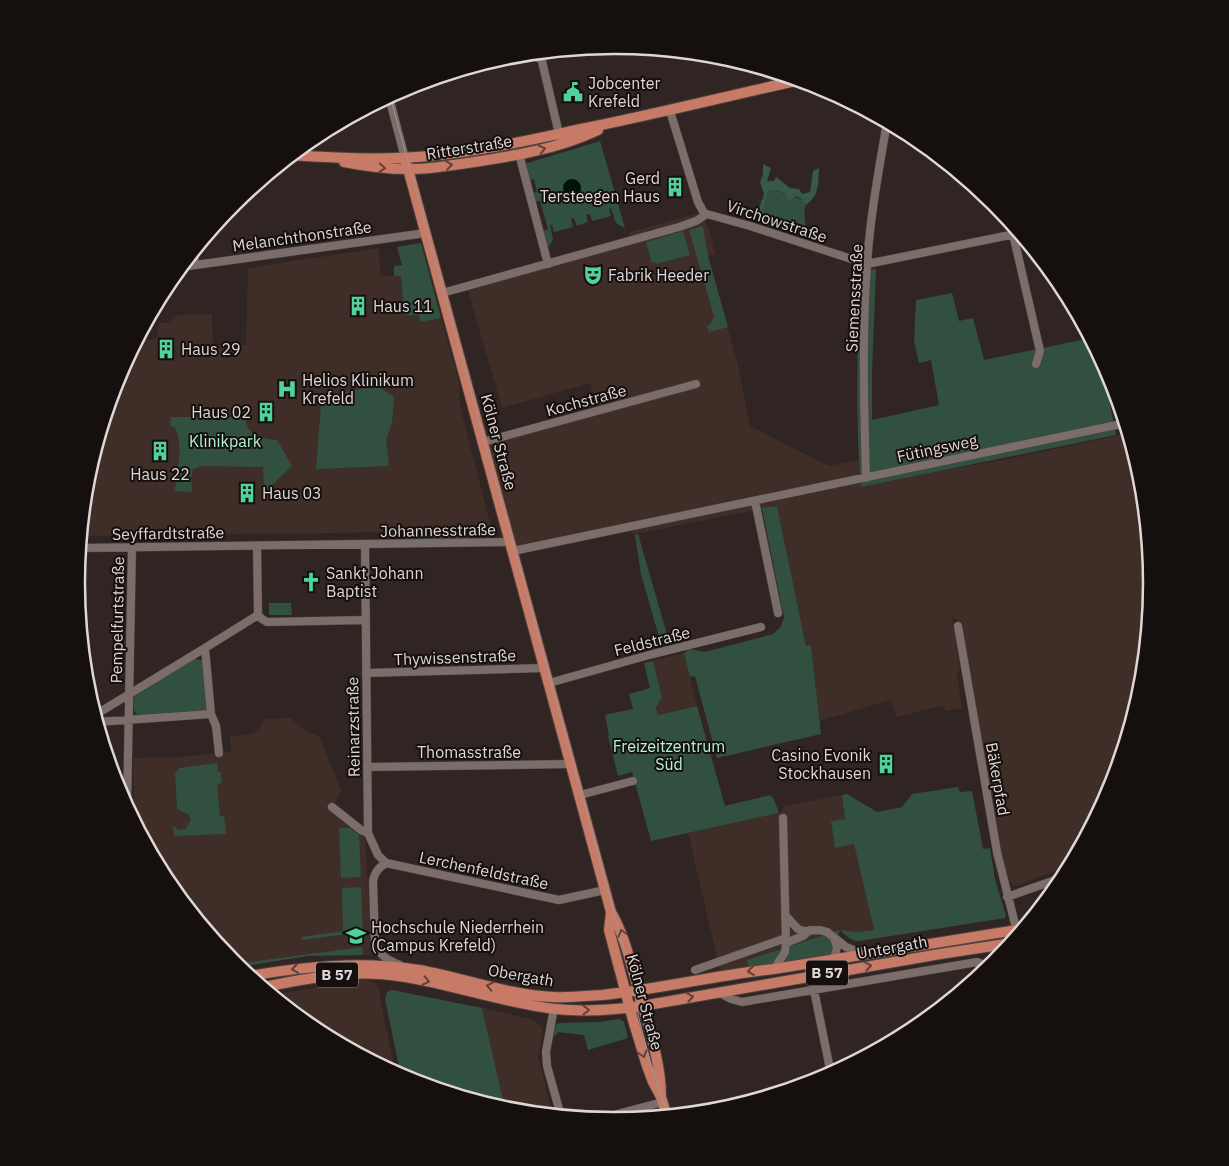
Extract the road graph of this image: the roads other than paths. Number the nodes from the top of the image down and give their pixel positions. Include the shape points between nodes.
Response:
1 (541, 59) edge
2 (788, 83) edge
3 (391, 103) edge
4 (670, 111) junction
5 (886, 129) edge
6 (561, 140) junction
7 (519, 154) junction
8 (301, 156) edge
9 (320, 157) junction
10 (406, 158) junction
11 (409, 169) junction
12 (705, 214) junction
13 (426, 233) junction
14 (1013, 235) edge
15 (1019, 242) edge
16 (548, 264) junction
17 (867, 264) junction
18 (194, 265) edge
19 (442, 293) junction
20 (1036, 364) dead end
21 (696, 384) dead end
22 (1119, 424) edge
23 (483, 442) junction
24 (866, 478) junction
25 (755, 501) junction
26 (365, 544) junction
27 (257, 546) junction
28 (512, 546) junction
29 (132, 547) junction
30 (86, 548) edge
31 (778, 613) dead end
32 (258, 615) junction
33 (365, 620) junction
34 (958, 626) dead end
35 (761, 627) dead end
36 (205, 648) junction
37 (545, 668) junction
38 (366, 673) junction
39 (549, 683) junction
40 (130, 694) junction
41 (101, 711) edge
42 (211, 714) junction
43 (128, 720) junction
44 (103, 722) edge
45 (219, 753) dead end
46 (571, 764) junction
47 (367, 767) junction
48 (633, 781) dead end
49 (127, 789) edge
50 (580, 795) junction
51 (332, 807) dead end
52 (783, 818) dead end
53 (368, 833) junction
54 (386, 862) junction
55 (1052, 881) edge
56 (605, 890) junction
57 (1008, 897) junction
58 (611, 912) junction
59 (786, 916) junction
60 (1017, 926) edge
61 (810, 930) junction
62 (1012, 932) edge
63 (834, 938) junction
64 (786, 941) junction
65 (1000, 945) edge
66 (873, 952) junction
67 (834, 959) junction
68 (982, 964) edge
69 (409, 969) junction
70 (774, 969) junction
71 (695, 970) dead end
72 (259, 974) edge
73 (810, 976) junction
74 (271, 986) edge
75 (638, 990) junction
76 (814, 990) junction
77 (626, 992) junction
78 (718, 992) junction
79 (642, 1006) junction
80 (554, 1008) junction
81 (630, 1008) junction
82 (829, 1067) edge
83 (662, 1100) junction
84 (559, 1109) edge
85 (665, 1110) edge
86 (622, 1112) edge

1 - 6 street
2 - 4 main road, Ritterstraße
3 - 10 street, Kölner Straße
4 - 6 main road, Ritterstraße
4 - 12 street via 698,202
5 - 17 street, Siemensstraße
7 -> 6 main road, Ritterstraße
6 - 10 main road, Ritterstraße
11 -> 7 main road, Ritterstraße
7 - 16 street
8 - 9 main road, Ritterstraße
9 - 10 main road, Ritterstraße
9 -> 11 main road, Ritterstraße via 372,167
10 - 11 main road, Kölner Straße
11 - 13 main road, Kölner Straße
12 - 16 street, Virchowstraße via 686,224
12 - 17 street, Virchowstraße
13 - 18 street, Melanchthonstraße
13 - 19 main road, Kölner Straße
14 - 17 street, Virchowstraße
15 - 20 street via 1040,351
16 - 19 street, Virchowstraße
17 - 24 street, Siemensstraße
19 - 23 main road, Kölner Straße
21 - 23 street, Kochstraße
22 - 24 street, Fütingsweg
23 - 28 main road, Kölner Straße
24 - 25 street, Fütingsweg
25 - 28 street, Fütingsweg
25 - 31 street
26 - 27 street, Johannesstraße
26 - 28 street, Johannesstraße
26 - 33 street, Reinarzstraße
27 - 29 street, Seyffardtstraße
27 - 32 street
28 - 37 main road, Kölner Straße
29 - 30 street, Seyffardtstraße
29 - 40 street, Pempelfurtstraße
32 - 33 street via 267,622
32 - 36 street
33 - 38 street, Reinarzstraße
34 - 57 street, Bäkerpfad via 994,835
35 - 39 street, Feldstraße
36 - 40 street
36 - 42 street
37 - 38 street, Thywissenstraße
37 - 39 main road, Kölner Straße
38 - 47 street, Reinarzstraße
39 - 46 main road, Kölner Straße
40 - 41 street
40 - 43 street, Pempelfurtstraße
42 - 43 street
42 - 45 street
43 - 44 street
43 - 49 street, Pempelfurtstraße
46 - 47 street, Thomasstraße
46 - 50 main road, Kölner Straße
47 - 53 street, Reinarzstraße
48 - 50 street
50 - 56 main road, Kölner Straße
51 - 53 street
52 - 59 street
53 - 54 street, Reinarzstraße via 378,855
54 - 56 street, Lerchenfeldstraße via 559,900
54 - 69 street via 378,868 372,881 375,943 384,958
55 - 57 street
56 - 58 main road, Kölner Straße
57 - 60 street, Bäkerpfad
75 -> 58 main road, Kölner Straße via 620,927
58 - 77 main road, Kölner Straße via 609,930
59 - 61 street, Untergath via 798,929
59 - 64 street
61 - 63 street, Untergath via 827,932
61 - 64 street via 803,936
62 - 66 main road, Untergath / B 57
63 - 66 street, Untergath via 856,951
63 - 67 street, Untergath via 837,947
64 - 70 street
64 - 71 street
73 -> 65 main road, Untergath / B 57
66 - 67 main road, Untergath / B 57
67 - 70 main road, Untergath / B 57
67 - 73 main road, B 57 via 823,971
68 - 76 street, Untergath via 976,962
69 -> 72 main road, Obergath / B 57 via 344,965
77 -> 69 main road, Obergath / B 57 via 552,997
70 -> 75 main road, Untergath / B 57
73 - 78 main road, Untergath / B 57
74 -> 80 main road, Obergath / B 57 via 334,975 378,974 418,979
75 - 77 main road, Obergath / B 57
75 - 79 main road, Kölner Straße
76 - 78 street, Untergath via 742,1002
76 - 82 street
77 - 81 main road, Kölner Straße
79 -> 78 main road, Untergath / B 57
79 - 81 main road, Obergath / B 57
79 - 83 main road, Kölner Straße via 661,1078
80 -> 81 main road, Obergath / B 57
80 - 84 street via 546,1052
81 -> 83 main road, Kölner Straße via 647,1066
83 - 85 main road, Kölner Straße
83 - 86 street

